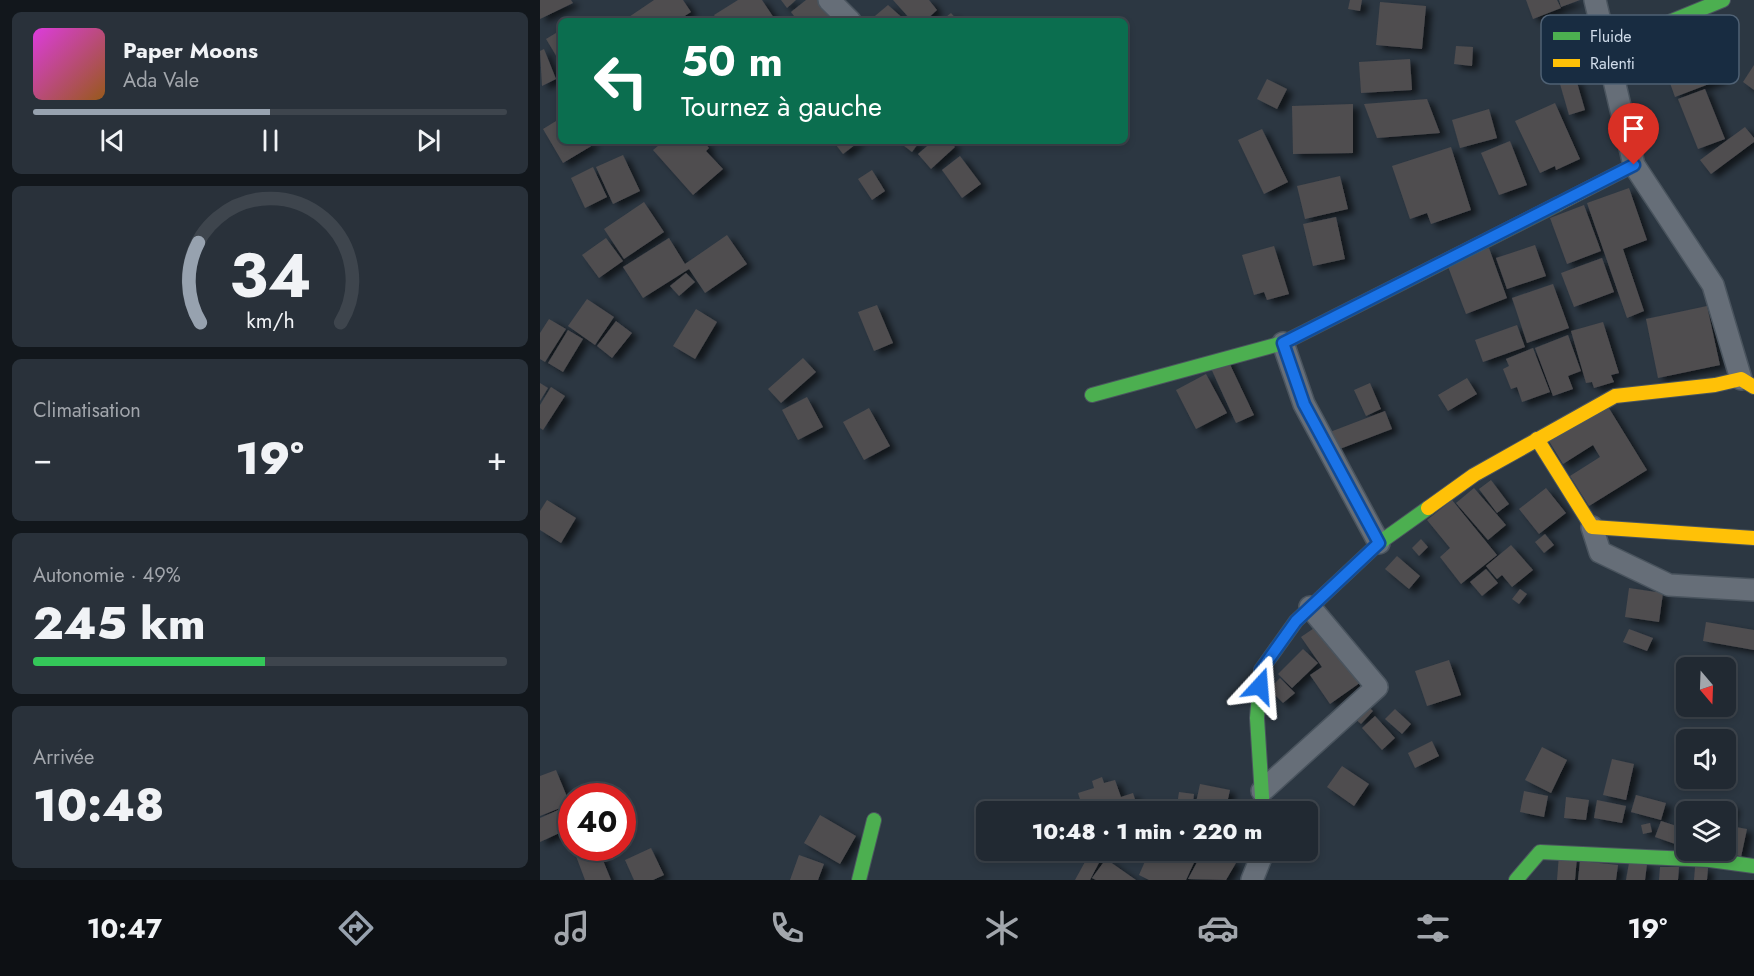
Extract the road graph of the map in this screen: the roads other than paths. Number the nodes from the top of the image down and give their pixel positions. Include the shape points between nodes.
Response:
1 (829, 0) edge
2 (1595, 0) edge
3 (1723, 0) edge
4 (1598, 15) edge
5 (1686, 15) edge
6 (847, 18) edge
7 (1615, 84) edge
8 (1634, 165) junction
9 (1283, 343) junction
10 (1748, 383) edge
11 (1092, 395) dead end
12 (1537, 439) junction
13 (1592, 527) junction
14 (1754, 538) edge
15 (1379, 543) junction
16 (1754, 590) edge
17 (1310, 608) junction
18 (1262, 801) edge
19 (874, 820) dead end
20 (1260, 861) edge
21 (1754, 866) edge
22 (859, 880) edge
23 (1252, 880) edge
24 (1516, 880) edge

1 - 6 street
2 - 4 street
3 - 5 street
7 - 8 street
8 - 9 street
8 - 10 street via 1713,285
9 - 11 street
9 - 15 street via 1304,404
10 - 12 street via 1616,396
12 - 13 street
12 - 15 street via 1474,475
13 - 14 street
13 - 16 street via 1600,552 1669,585
15 - 17 street
17 - 18 street via 1261,670 1257,718
17 - 18 street via 1377,687
19 - 22 street
20 - 23 street
21 - 24 street via 1710,860 1540,852

